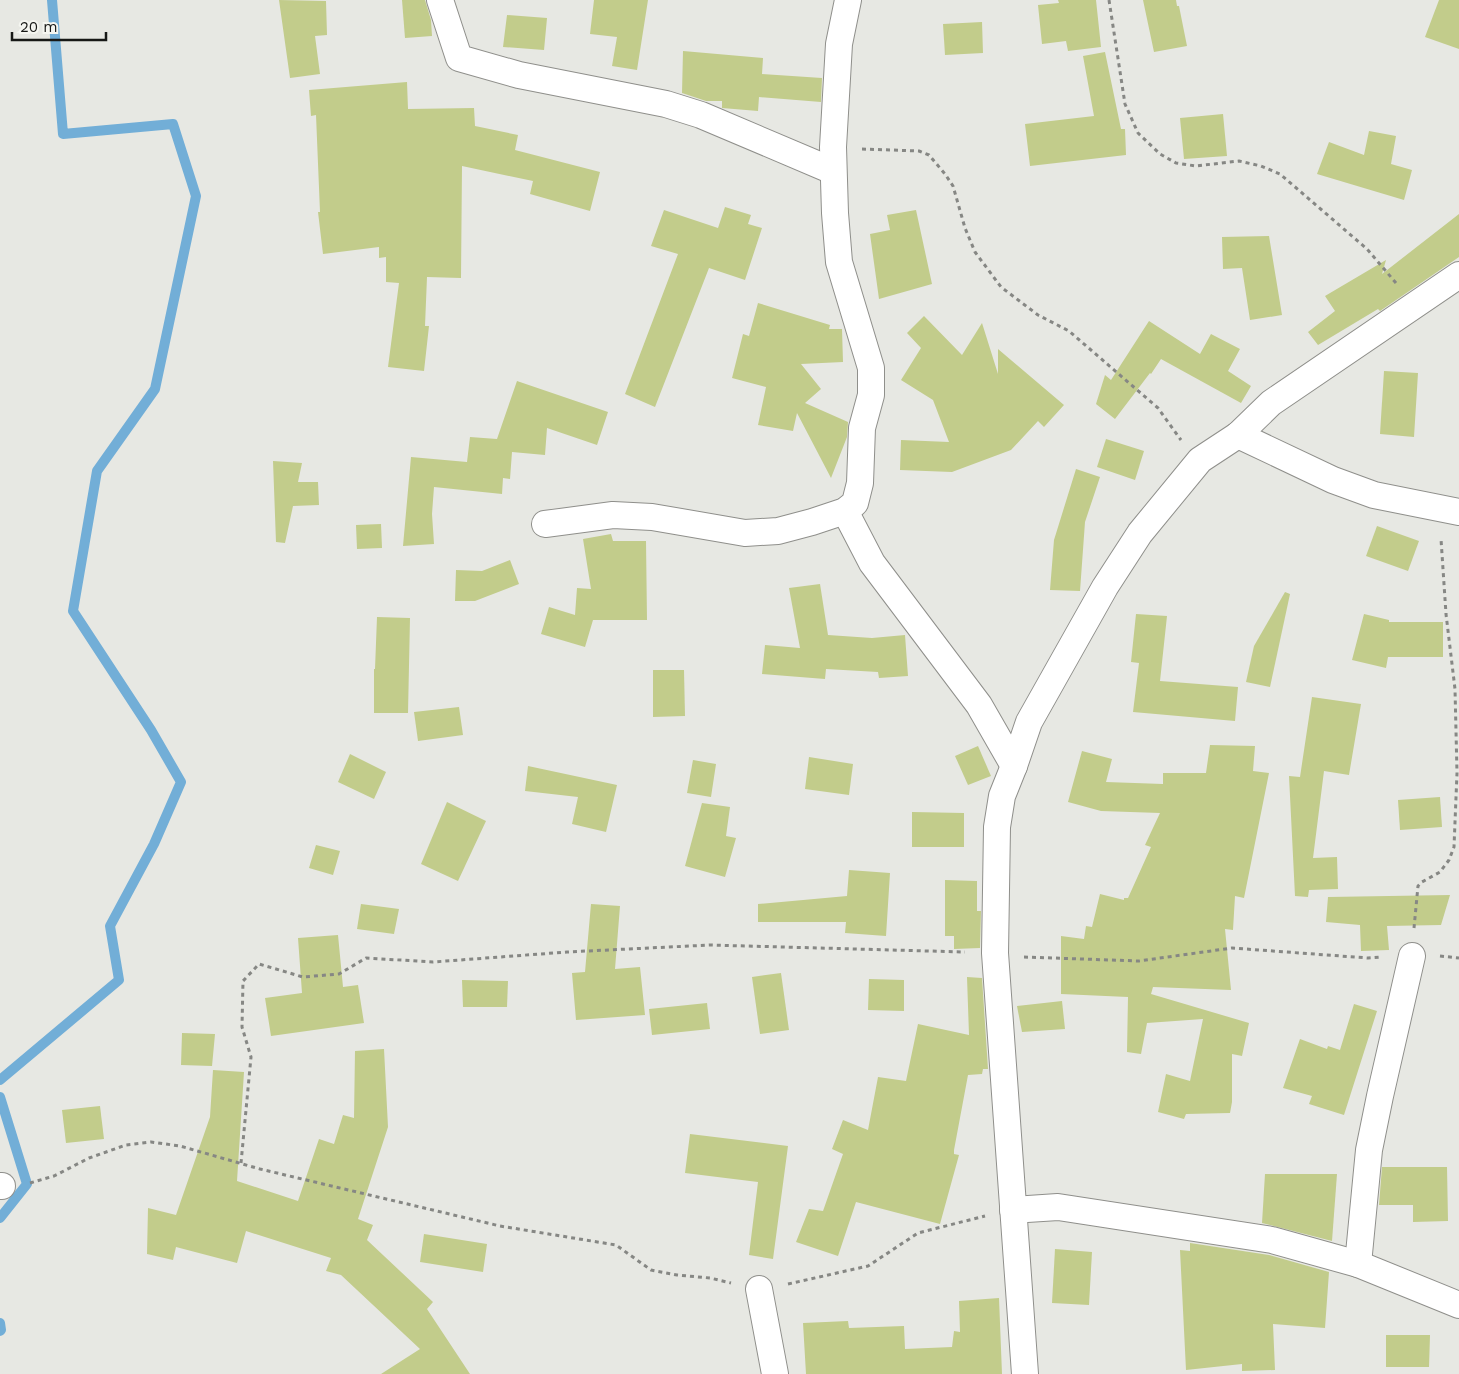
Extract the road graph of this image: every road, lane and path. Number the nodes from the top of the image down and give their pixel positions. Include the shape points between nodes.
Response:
1 (440, 0) edge
2 (848, 0) edge
3 (1109, 0) edge
4 (833, 159) junction
5 (1459, 275) edge
6 (1414, 306) junction
7 (1238, 434) junction
8 (1200, 460) junction
9 (1449, 510) edge
10 (845, 511) junction
11 (545, 524) dead end
12 (1014, 766) junction
13 (995, 953) junction
14 (1412, 956) junction
15 (1459, 958) edge
16 (241, 1163) junction
17 (1, 1186) edge
18 (1013, 1210) junction
19 (1358, 1264) junction
20 (760, 1290) junction
21 (1459, 1305) edge
22 (775, 1374) edge
23 (1024, 1374) edge

1 - 4 street via 459,58 519,75 666,104
2 - 4 street via 839,44
3 - 6 path via 1125,104 1138,133 1160,154 1176,163 1196,166 1239,161 1280,174 1367,249
4 - 8 path via 919,151 928,155 953,186 975,252 1001,287 1038,315 1069,331 1158,408 1181,441
4 - 10 street via 839,262 871,368 871,395 862,428 860,483 855,503
5 - 6 street
6 - 7 street via 1271,403
7 - 8 street
7 - 9 street via 1333,480 1374,495
8 - 12 street via 1140,533 1105,587 1029,722
9 - 14 path via 1446,614 1455,689 1457,773 1454,847 1450,860 1440,872 1418,886
10 - 11 street via 778,530 745,533 652,517 613,515
10 - 12 street via 872,563 979,705
12 - 13 street via 1002,796 997,827
13 - 14 path via 1037,958 1139,961 1232,948 1368,958
13 - 16 path via 710,945 433,962 366,958 339,974 303,978 259,964 243,981 242,1027 251,1057
13 - 18 street
14 - 15 path
14 - 19 street via 1369,1150
16 - 17 path via 180,1146 151,1142 126,1145 27,1184
16 - 20 path via 500,1226 616,1245 651,1270 710,1278
18 - 19 street via 1058,1208 1235,1233
18 - 20 path via 918,1233 868,1266
18 - 23 street
19 - 21 street
20 - 22 street

